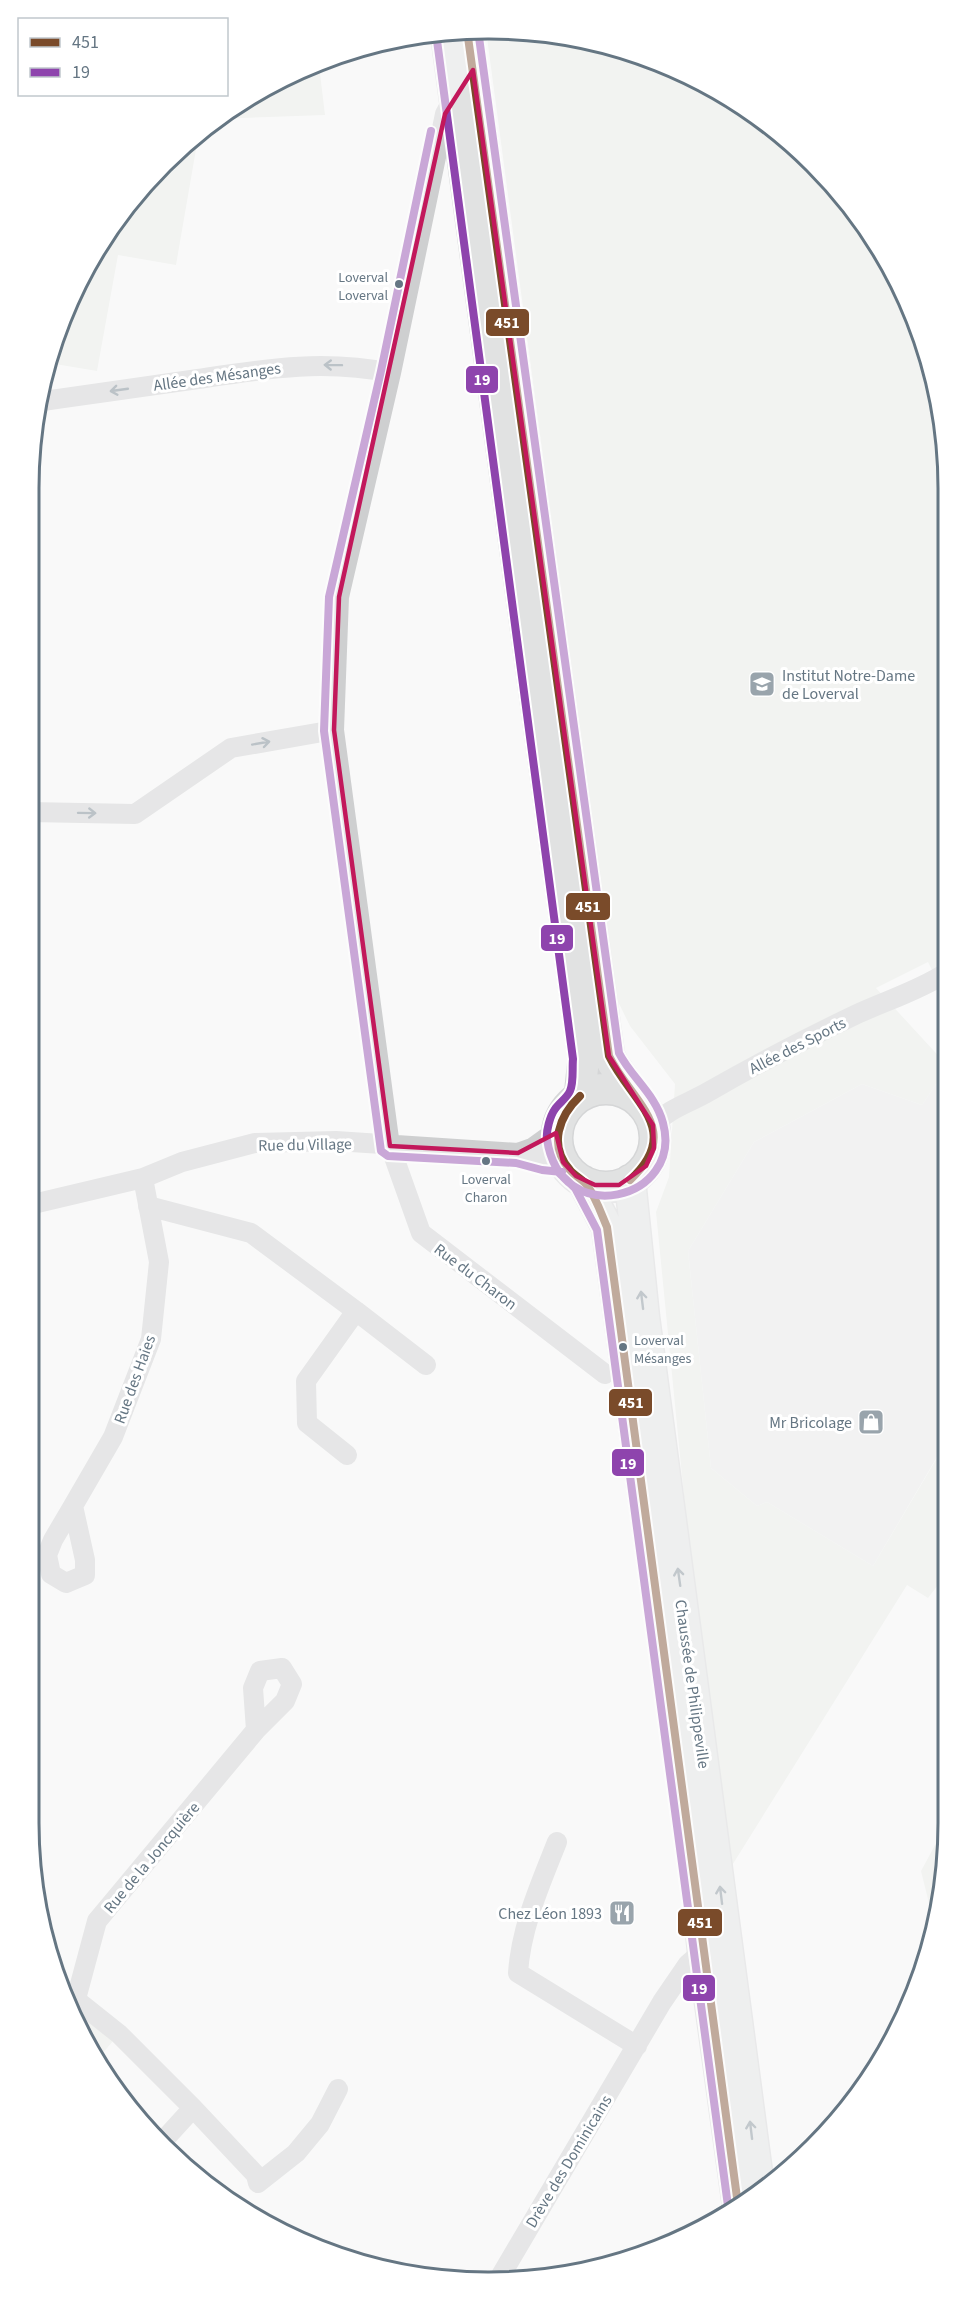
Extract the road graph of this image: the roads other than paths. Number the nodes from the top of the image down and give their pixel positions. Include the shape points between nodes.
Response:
1 (468, 40) edge
2 (447, 41) edge
3 (472, 70) junction
4 (455, 97) junction
5 (391, 373) junction
6 (48, 400) edge
7 (334, 730) junction
8 (39, 812) edge
9 (938, 978) edge
10 (580, 1096) junction
11 (647, 1114) junction
12 (557, 1130) junction
13 (390, 1146) junction
14 (518, 1153) junction
15 (573, 1172) junction
16 (143, 1178) junction
17 (630, 1180) junction
18 (39, 1202) edge
19 (148, 1206) junction
20 (356, 1311) junction
21 (426, 1365) dead end
22 (605, 1374) dead end
23 (347, 1455) dead end
24 (73, 1506) dead end
25 (256, 1730) dead end
26 (557, 1842) dead end
27 (704, 1951) junction
28 (70, 1987) edge
29 (74, 1998) edge
30 (637, 2046) junction
31 (338, 2089) dead end
32 (193, 2108) junction
33 (167, 2136) edge
34 (758, 2182) edge
35 (737, 2197) edge
36 (503, 2271) edge

1 - 3 main road
2 - 4 main road
3 - 4 street, Rue du Charon
3 - 11 main road via 609,1056
4 - 5 street, Rue du Charon via 445,114
4 - 10 main road via 584,1059
5 -> 6 street, Allée des Mésanges via 344,365 286,366
5 - 7 street, Rue du Charon via 339,597
8 -> 7 street via 135,814 231,748
7 - 13 street, Rue du Charon
9 - 11 street, Allée des Sports via 837,1023 694,1100 665,1113
10 - 11 main road via 605,1089 624,1093
10 - 12 main road via 565,1110
11 - 17 main road via 655,1138 651,1158
12 - 14 street
12 - 15 main road via 557,1141
13 - 14 street, Rue du Village
13 - 16 street, Rue du Village via 336,1141 255,1143 182,1162
13 - 22 street, Rue du Charon via 421,1233
14 - 15 street, Rue du Village
15 - 17 main road via 607,1187
15 - 27 main road, Chaussée de Philippeville via 607,1227
16 - 18 street, Rue du Village
16 - 19 street, Rue des Haies
34 -> 17 main road, Chaussée de Philippeville via 644,1317
19 - 20 street via 250,1233
19 - 24 street, Rue des Haies via 159,1262 151,1339 113,1437
20 - 21 street
20 - 23 street via 306,1381 307,1423
25 - 28 street, Rue de la Joncquière via 97,1921
26 - 30 street via 536,1895 520,1949 518,1973
27 - 30 street, Drève des Dominicains via 688,1964
27 - 35 main road, Chaussée de Philippeville
29 - 32 street, Rue de la Joncquière via 119,2034
30 - 36 street, Drève des Dominicains
31 - 32 street, Rue de la Joncquière via 320,2124 296,2153 258,2183 256,2175
32 - 33 street

